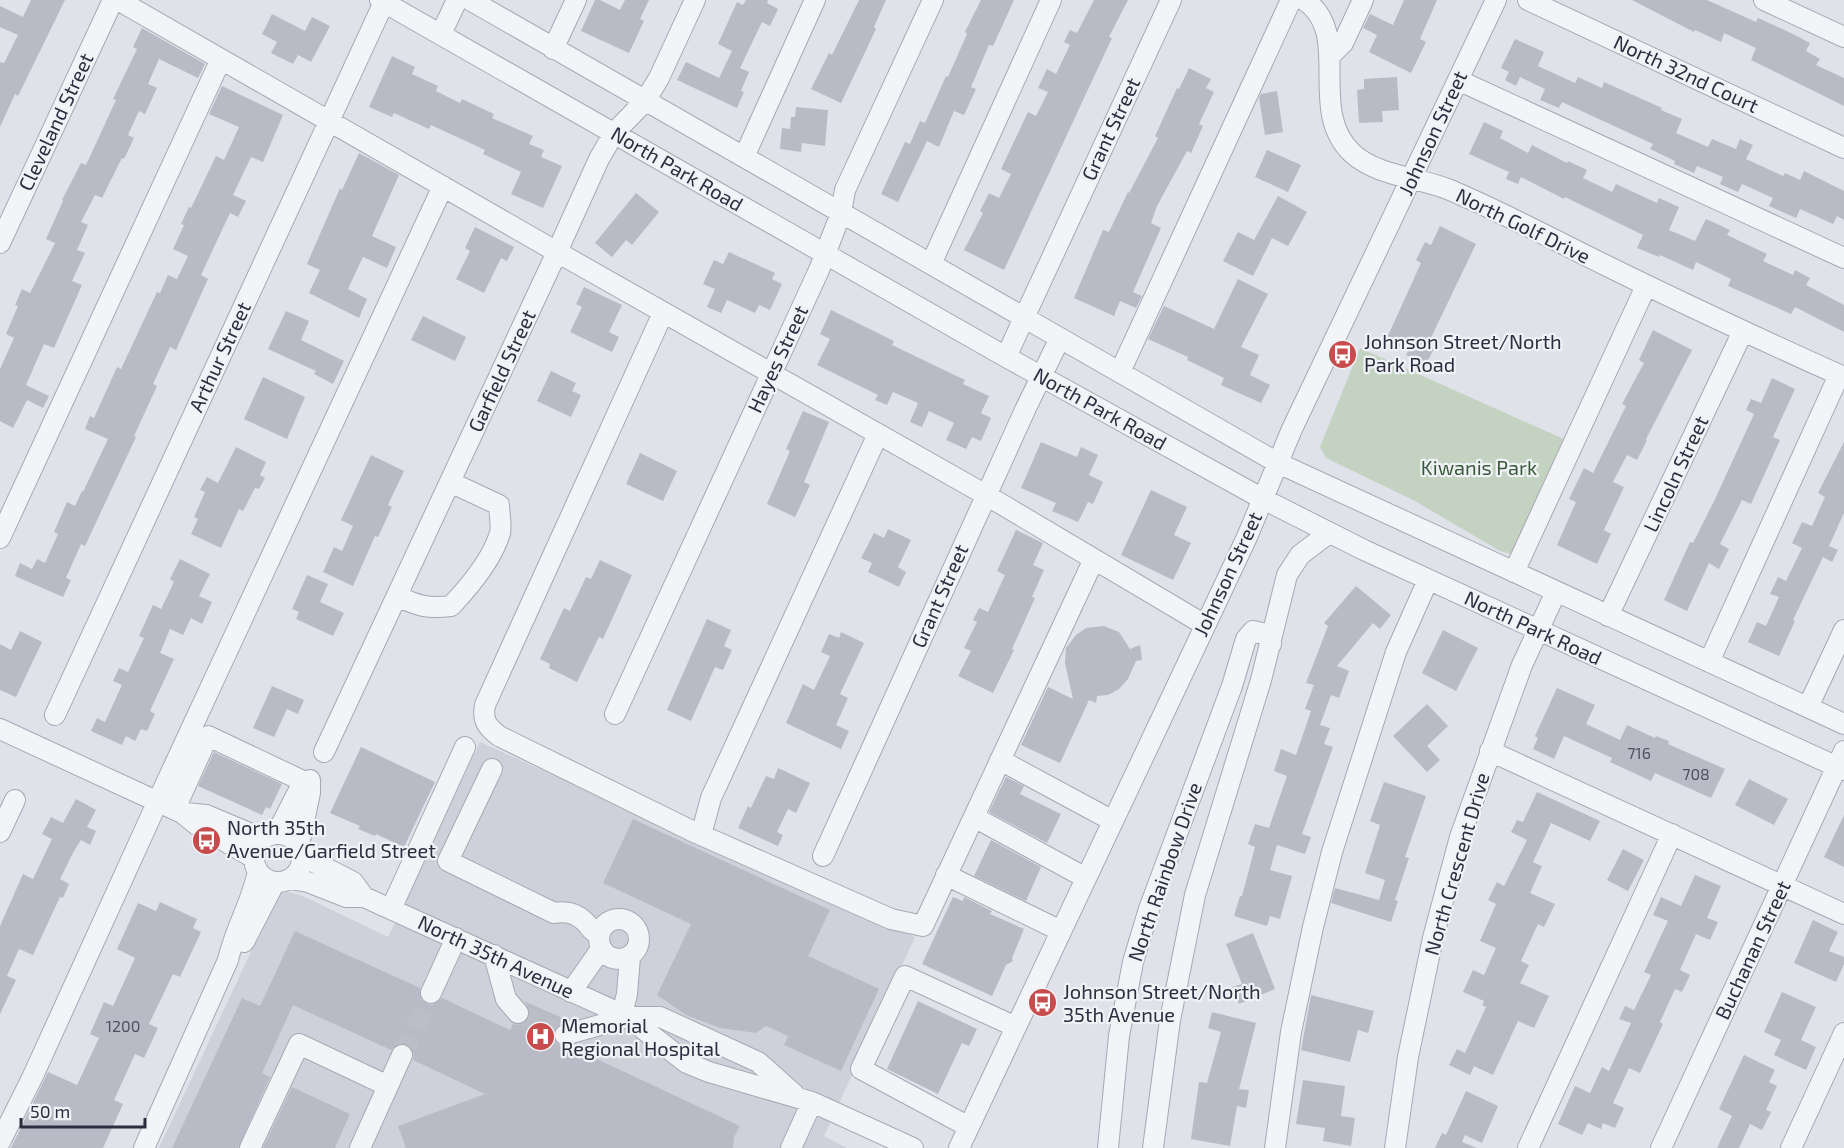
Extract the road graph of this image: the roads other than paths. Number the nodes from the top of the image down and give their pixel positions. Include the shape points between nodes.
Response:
1 (112, 0) edge
2 (117, 0) edge
3 (457, 0) edge
4 (470, 0) edge
5 (576, 0) edge
6 (695, 0) edge
7 (815, 0) edge
8 (933, 0) edge
9 (1051, 0) edge
10 (1171, 0) edge
11 (1291, 0) edge
12 (1304, 0) edge
13 (1363, 0) edge
14 (1496, 0) edge
15 (1528, 0) edge
16 (1764, 0) edge
17 (383, 1) edge
18 (441, 34) junction
19 (1844, 37) edge
20 (553, 49) junction
21 (1329, 57) junction
22 (221, 59) junction
23 (1458, 80) junction
24 (645, 101) junction
25 (329, 120) junction
26 (614, 133) junction
27 (1844, 148) edge
28 (744, 157) junction
29 (1411, 178) junction
30 (443, 186) junction
31 (841, 213) junction
32 (0, 243) edge
33 (556, 252) junction
34 (825, 253) junction
35 (1844, 258) edge
36 (931, 264) junction
37 (1647, 286) junction
38 (663, 313) junction
39 (1025, 318) junction
40 (1743, 331) junction
41 (1060, 338) junction
42 (1006, 357) junction
43 (1120, 372) junction
44 (771, 374) junction
45 (1041, 376) junction
46 (1841, 376) edge
47 (878, 434) junction
48 (1278, 463) junction
49 (450, 482) junction
50 (986, 495) junction
51 (1263, 500) junction
52 (1329, 533) junction
53 (0, 538) edge
54 (1094, 559) junction
55 (1514, 572) junction
56 (1428, 580) junction
57 (1556, 592) junction
58 (397, 596) junction
59 (1608, 616) junction
60 (1205, 625) junction
61 (1538, 630) junction
62 (1844, 630) edge
63 (1271, 644) junction
64 (1709, 662) junction
65 (1808, 707) junction
66 (615, 714) dead end
67 (55, 715) dead end
68 (1844, 724) edge
69 (0, 729) edge
70 (465, 747) dead end
71 (1490, 751) junction
72 (324, 752) dead end
73 (1000, 760) junction
74 (1842, 763) edge
75 (492, 769) dead end
76 (451, 778) junction
77 (307, 783) junction
78 (480, 792) junction
79 (15, 800) dead end
80 (171, 808) junction
81 (974, 817) junction
82 (1113, 820) junction
83 (0, 832) edge
84 (701, 834) junction
85 (1672, 834) junction
86 (270, 836) junction
87 (300, 849) junction
88 (823, 856) dead end
89 (256, 865) junction
90 (946, 876) junction
91 (1086, 878) junction
92 (283, 880) junction
93 (1782, 885) junction
94 (364, 897) junction
95 (391, 909) junction
96 (1844, 914) edge
97 (1061, 931) junction
98 (456, 938) junction
99 (597, 938) junction
100 (494, 955) junction
101 (630, 957) junction
102 (228, 960) junction
103 (571, 992) junction
104 (431, 993) tunnel mouth
105 (518, 1013) tunnel mouth
106 (625, 1016) junction
107 (1016, 1027) junction
108 (1844, 1033) edge
109 (565, 1035) tunnel mouth
110 (402, 1055) tunnel mouth
111 (388, 1086) junction
112 (805, 1100) junction
113 (969, 1127) junction
114 (0, 1142) edge
115 (144, 1148) edge
116 (250, 1148) edge
117 (360, 1148) edge
118 (791, 1148) edge
119 (913, 1148) edge
120 (960, 1148) edge
121 (1108, 1148) edge
122 (1153, 1148) edge
123 (1275, 1148) edge
124 (1395, 1148) edge
125 (1528, 1148) edge
126 (1661, 1148) edge
127 (1791, 1148) edge

1 - 32 street, Cleveland Street
2 - 22 street
3 - 18 street
4 - 20 street, North Park Road
5 - 20 street
6 - 24 street, Garfield Street
7 - 28 street
8 - 31 street, Hayes Street via 845,190
9 - 36 street
10 - 39 street, Grant Street
11 - 43 street
12 - 21 street, North Golf Drive via 1316,9 1325,25
13 - 21 street via 1342,42
14 - 23 street, Johnson Street
15 - 27 street, North 32nd Court
16 - 19 street
17 - 18 street, North Park Road
17 - 25 street, Arthur Street
18 - 26 street, North Park Road
20 - 24 street, North Park Road
21 - 29 street, North Golf Drive via 1332,110 1345,144 1366,163
22 - 25 street
22 - 53 street
23 - 29 street, Johnson Street
23 - 35 street
24 - 26 street, Garfield Street
24 - 28 street, North Park Road
25 - 30 street
25 - 67 street, Arthur Street
26 - 33 street, Garfield Street
26 - 34 street, North Park Road
28 - 31 street, North Park Road
29 - 37 street, North Golf Drive via 1448,189
29 - 48 street, Johnson Street
30 - 33 street
30 - 80 street
31 - 34 street, Hayes Street
31 - 36 street, North Park Road
33 - 38 street
33 - 49 street, Garfield Street
34 - 42 street, North Park Road
34 - 44 street, Hayes Street
36 - 39 street, North Park Road
37 - 40 street, North Golf Drive
37 - 55 street
38 - 44 street
38 - 84 street via 485,705 483,717 488,728 499,736
39 - 41 street, North Park Road
39 - 42 street, Grant Street
40 - 46 street, North Golf Drive
40 - 59 street, Lincoln Street
41 - 43 street, North Park Road
41 - 45 street, Grant Street
42 - 45 street, North Park Road
43 - 48 street, North Park Road
44 - 47 street
44 - 66 street, Hayes Street
45 - 50 street, Grant Street
45 - 51 street, North Park Road
46 - 64 street
47 - 50 street
47 - 84 street via 711,798
48 - 51 street, Johnson Street
48 - 55 street, North Park Road
49 - 58 street, Garfield Street
49 - 58 street via 499,505 501,531 496,543 451,606 432,609
50 - 54 street
50 - 88 street, Grant Street
51 - 52 street, North Park Road
51 - 60 street, Johnson Street
52 - 56 street, North Park Road
52 - 63 street, North Rainbow Drive via 1291,567
54 - 60 street
54 - 73 street
55 - 57 street, North Park Road
56 - 61 street, North Park Road
56 - 123 street via 1396,652 1332,852 1291,1032
57 - 59 street, North Park Road
57 - 61 street, North Crescent Drive
58 - 72 street, Garfield Street
59 - 64 street, North Park Road
60 - 82 street, Johnson Street
61 - 71 street, North Crescent Drive
61 - 74 street, North Park Road
62 - 65 street
63 - 121 street, North Rainbow Drive via 1266,634 1253,631 1246,639 1149,909 1133,962 1119,1036
63 - 122 street, North Rainbow Drive via 1195,895 1170,1020
64 - 65 street, North Park Road
65 - 68 street, North Park Road
69 - 80 street
70 - 76 street
71 - 85 street
71 - 124 street, North Crescent Drive via 1460,837 1433,938 1408,1057
73 - 81 street
73 - 82 street
74 - 93 street, Buchanan Street
75 - 78 street
76 - 78 street
76 - 95 street
77 - 80 street via 208,736
77 - 86 street
77 - 87 street via 309,780 310,793
78 - 99 street via 448,861 554,913 565,911 585,921
79 - 83 street
80 - 86 street
80 - 89 street
80 - 114 street
81 - 90 street
81 - 91 street
82 - 91 street, Johnson Street
84 - 90 street via 891,919 922,926
85 - 93 street
85 - 125 street
86 - 87 street via 286,834
86 - 89 street via 255,851
87 - 92 street via 300,867
87 - 94 street, North 35th Avenue via 314,862 353,882
89 - 92 street via 268,880
89 - 102 street via 255,885
90 - 97 street
91 - 97 street, Johnson Street
92 - 94 street, North 35th Avenue via 308,882 346,897
92 - 102 street
93 - 96 street
93 - 126 street, Buchanan Street
94 - 95 street, North 35th Avenue
95 - 98 street, North 35th Avenue
97 - 107 street, Johnson Street
98 - 100 street, North 35th Avenue
98 - 104 street
99 - 101 street via 610,958
99 - 101 street via 611,920 631,923 640,940
99 - 103 street
100 - 103 street, North 35th Avenue
100 - 105 street via 506,999
101 - 106 street
102 - 115 street
103 - 106 street, North 35th Avenue
106 - 109 street
106 - 112 street, North 35th Avenue via 687,1063
106 - 112 street, North 35th Avenue via 660,1017 720,1043 758,1062
107 - 113 street, Johnson Street
107 - 113 street via 905,976 861,1069
108 - 127 street
110 - 111 street
111 - 116 street via 299,1044
111 - 117 street
112 - 118 street
112 - 119 street, North 35th Avenue
113 - 120 street, Johnson Street

